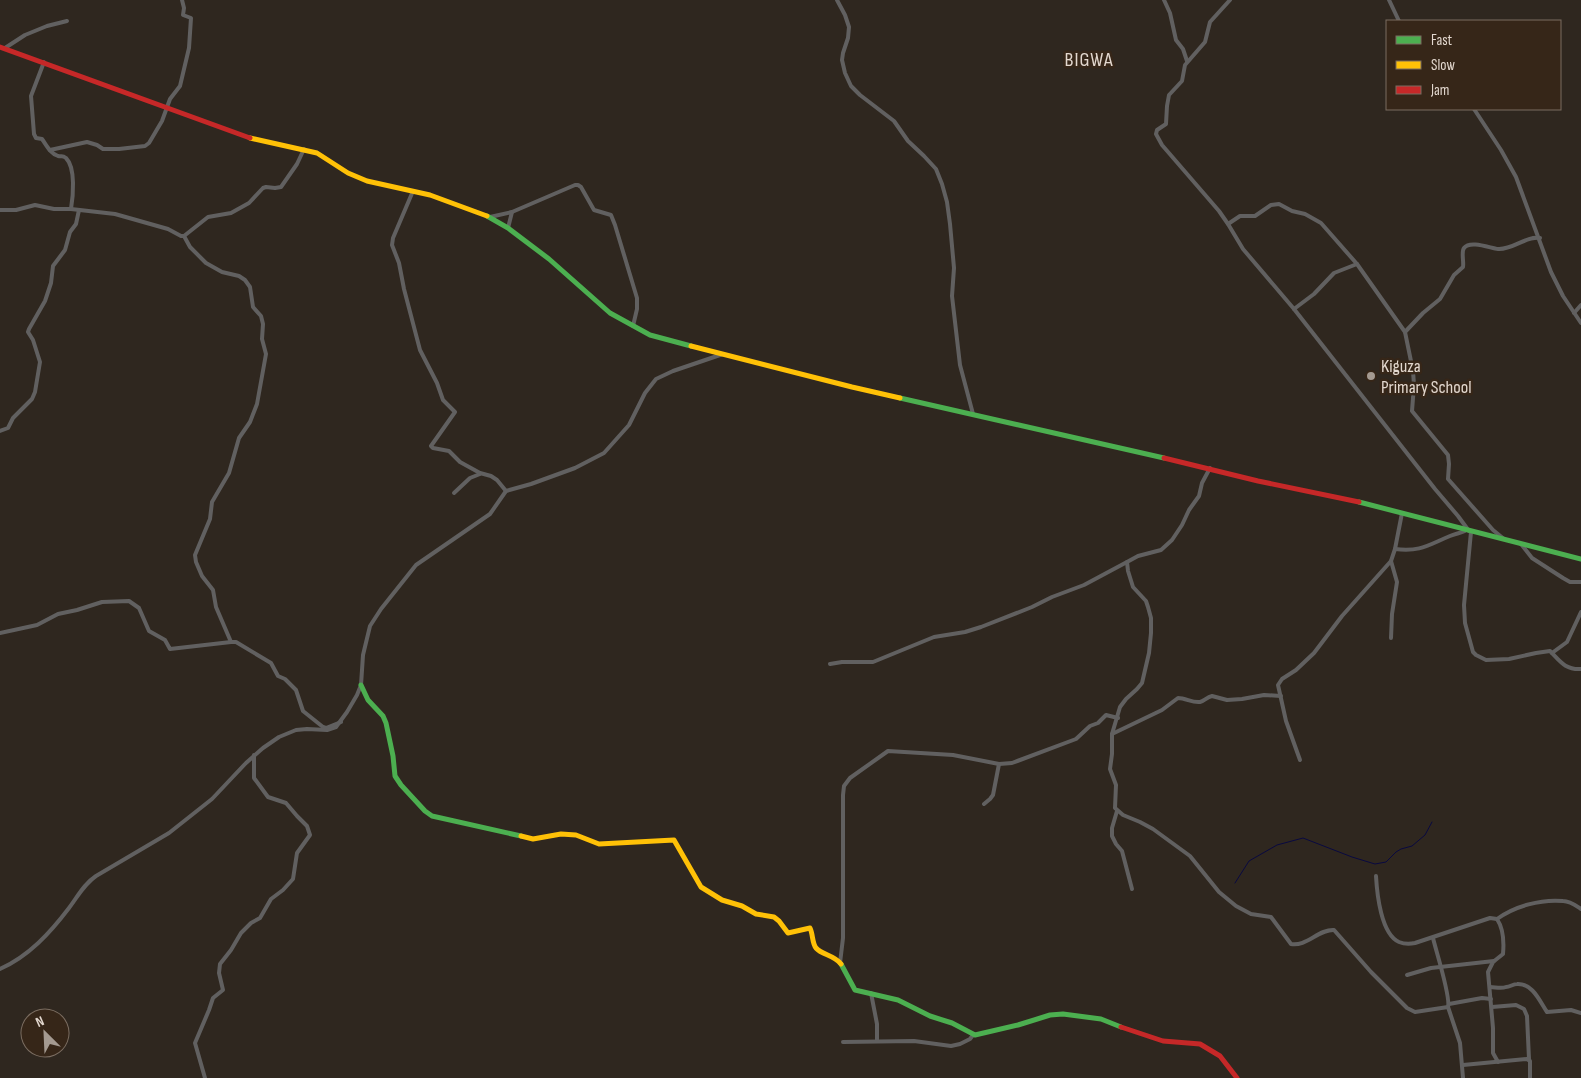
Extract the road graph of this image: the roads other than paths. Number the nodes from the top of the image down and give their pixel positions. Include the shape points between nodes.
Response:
1 (182, 0) edge
2 (836, 0) edge
3 (1164, 0) edge
4 (1230, 0) edge
5 (1389, 0) edge
6 (1399, 20) edge
7 (67, 21) dead end
8 (2, 47) edge
9 (1187, 61) junction
10 (44, 62) junction
11 (167, 107) junction
12 (1475, 110) edge
13 (304, 149) junction
14 (50, 150) junction
15 (413, 190) junction
16 (71, 209) junction
17 (0, 210) edge
18 (79, 210) junction
19 (512, 212) junction
20 (490, 217) junction
21 (1228, 224) junction
22 (508, 228) junction
23 (184, 236) junction
24 (1540, 238) junction
25 (1357, 264) junction
26 (1581, 305) edge
27 (1294, 309) junction
28 (1574, 313) junction
29 (1581, 323) edge
30 (633, 326) junction
31 (1405, 332) junction
32 (723, 354) junction
33 (973, 414) junction
34 (0, 431) edge
35 (1210, 468) junction
36 (480, 474) junction
37 (506, 491) junction
38 (454, 493) dead end
39 (1402, 513) junction
40 (1468, 531) junction
41 (1504, 539) junction
42 (1521, 544) junction
43 (1395, 548) junction
44 (1581, 559) edge
45 (1391, 561) junction
46 (1127, 562) junction
47 (1581, 582) edge
48 (1581, 612) edge
49 (0, 633) edge
50 (1391, 638) dead end
51 (231, 642) junction
52 (1552, 653) junction
53 (830, 664) dead end
54 (1581, 669) edge
55 (361, 685) junction
56 (1281, 696) junction
57 (1118, 718) junction
58 (341, 722) junction
59 (1112, 734) junction
60 (254, 755) junction
61 (1300, 760) dead end
62 (999, 764) junction
63 (984, 804) dead end
64 (1117, 811) junction
65 (1376, 876) dead end
66 (1132, 889) dead end
67 (1581, 909) edge
68 (1497, 918) junction
69 (1433, 938) junction
70 (1494, 961) junction
71 (840, 963) junction
72 (1440, 967) junction
73 (0, 970) edge
74 (1407, 975) dead end
75 (1490, 987) junction
76 (871, 993) junction
77 (1491, 999) junction
78 (1448, 1006) junction
79 (1492, 1006) junction
80 (1581, 1013) edge
81 (973, 1035) junction
82 (877, 1041) junction
83 (843, 1042) dead end
84 (1529, 1059) junction
85 (1498, 1062) junction
86 (1463, 1065) junction
87 (205, 1078) edge
88 (1237, 1078) edge
89 (1463, 1078) edge
90 (1530, 1078) edge

1 - 11 street via 182,15 191,18 190,40 180,86
2 - 33 street via 849,27 842,60 851,86 894,121 905,138 936,169 942,184 950,224 954,268 952,296 960,365
3 - 9 street via 1176,40 1184,49
4 - 9 street via 1210,22 1205,42
5 - 6 street
7 - 8 street via 30,32
8 - 10 street
9 - 21 street via 1182,81 1170,95 1166,124 1156,134
10 - 11 street
10 - 14 street via 31,101 34,136 42,139
11 - 13 street via 249,138
11 - 14 street via 145,146 103,149 87,142
12 - 24 street via 1516,177
13 - 15 street via 319,154 356,178
13 - 23 street via 283,186 266,186 231,213 208,218
14 - 16 street via 68,162 74,182
15 - 20 street
15 - 36 street via 392,245 420,350 443,400 455,412 431,446 449,451 458,461
16 - 17 street via 35,205 18,210
16 - 18 street
18 - 23 street via 115,214
18 - 34 street via 64,252 53,266 45,301 28,332 40,362 33,398 13,418 8,428
19 - 20 street
19 - 22 street
19 - 30 street via 578,185 592,208 611,215 636,298
20 - 22 street
21 - 25 street via 1240,216 1255,216 1279,204 1321,223
21 - 27 street via 1243,249
22 - 30 street via 563,270 604,308
23 - 51 street via 206,263 245,280 250,287 254,309 263,324 266,354 258,404 239,438 228,473 212,502 210,519 195,555 202,576 213,590 216,607
24 - 28 street via 1551,272
24 - 31 street via 1529,238 1500,249 1471,244 1465,247 1463,267 1450,281 1443,296
25 - 27 street via 1334,273
25 - 31 street
26 - 28 street
27 - 40 street
28 - 29 street
30 - 32 street via 650,335
31 - 41 street via 1414,371 1412,411 1448,455 1448,479
32 - 33 street
32 - 37 street via 680,368 656,380 645,392 629,425 604,453 575,468
33 - 35 street
35 - 39 street
35 - 46 street via 1199,496 1172,540 1161,550
36 - 37 street via 494,478
36 - 38 street via 470,478
37 - 55 street via 490,514 416,565 381,609 367,635
39 - 40 street
39 - 43 street
40 - 41 street
40 - 43 street via 1423,548
40 - 52 street via 1465,623 1473,652 1486,660
41 - 42 street
42 - 44 street
42 - 47 street via 1532,558 1563,578
43 - 45 street
45 - 50 street via 1397,582
45 - 56 street via 1314,653 1279,682
46 - 53 street via 1084,585 981,627 934,637 873,662
46 - 57 street via 1133,587 1146,601 1151,633 1142,683 1120,707
48 - 52 street via 1567,642
49 - 51 street via 36,625 58,614 102,602 129,601 139,608 149,631 165,640 172,649
51 - 58 street via 271,663 278,676 296,690 303,711 320,725 326,728
52 - 54 street via 1564,666
55 - 58 street
55 - 71 street via 386,723 395,776 430,815 533,839 561,834 576,835 599,844 674,840 701,887 756,914 774,917 788,933 810,928 818,949
56 - 59 street via 1227,700 1212,696 1194,702 1178,698 1162,710
56 - 61 street
57 - 59 street
57 - 62 street via 1106,715 1076,739 1022,760
58 - 60 street via 330,730 307,729 284,734
59 - 64 street via 1110,769 1115,782
60 - 73 street via 212,799 169,833 87,882 46,936 34,948
60 - 87 street via 254,778 263,792 286,803 307,826 310,835 296,856 293,879 270,899 260,918 241,933 220,964 223,990 213,998 195,1043
62 - 63 street via 993,795
62 - 71 street via 964,756 891,750 846,782 843,795 843,938
64 - 66 street via 1112,836 1122,851
64 - 78 street via 1153,829 1186,852 1219,892 1251,914 1271,917 1291,944 1334,930 1408,1008 1415,1012
65 - 69 street via 1380,907 1392,936 1408,944
67 - 68 street via 1570,902 1545,902 1519,907
68 - 69 street
68 - 70 street via 1503,950
69 - 72 street
70 - 72 street
70 - 75 street via 1488,972
71 - 76 street via 852,988
72 - 74 street
72 - 78 street
75 - 77 street
75 - 80 street via 1523,984 1541,1000 1547,1012 1571,1010
76 - 81 street via 900,1001
76 - 82 street
77 - 78 street
77 - 79 street
78 - 86 street via 1460,1043
79 - 84 street via 1516,1005 1524,1009
79 - 85 street via 1493,1053
81 - 82 street via 951,1046
81 - 88 street via 1050,1015 1084,1017 1162,1041 1200,1044 1220,1056
82 - 83 street
84 - 85 street
84 - 90 street
85 - 86 street
86 - 89 street

